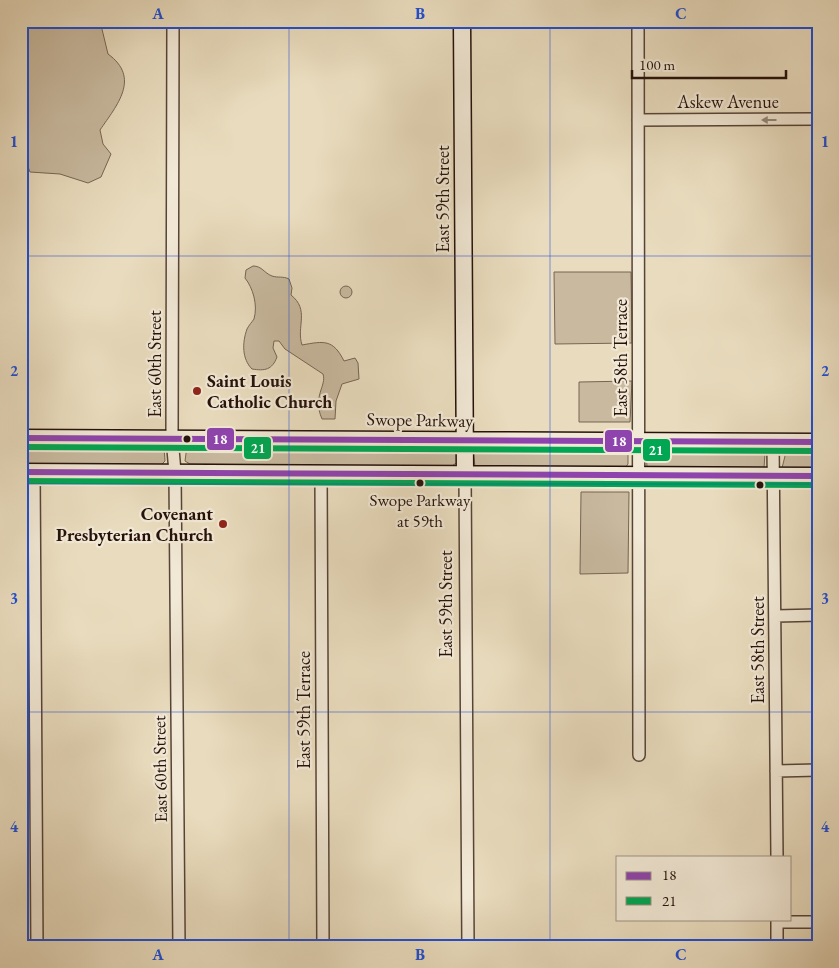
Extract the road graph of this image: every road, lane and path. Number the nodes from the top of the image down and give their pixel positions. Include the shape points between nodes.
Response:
1 (173, 21) edge
2 (462, 21) edge
3 (638, 21) edge
4 (818, 119) edge
5 (638, 120) junction
6 (21, 438) edge
7 (172, 438) junction
8 (464, 440) junction
9 (639, 441) junction
10 (818, 442) edge
11 (774, 443) junction
12 (28, 472) edge
13 (175, 472) junction
14 (321, 473) junction
15 (465, 474) junction
16 (638, 475) junction
17 (774, 476) junction
18 (818, 476) edge
19 (818, 615) edge
20 (776, 616) junction
21 (639, 755) dead end
22 (818, 770) edge
23 (776, 771) junction
24 (777, 856) edge
25 (777, 921) edge
26 (818, 922) edge
27 (36, 947) edge
28 (180, 947) edge
29 (323, 947) edge
30 (468, 947) edge
31 (777, 947) edge

1 - 7 street, East 60th Street
2 - 8 main road, East 59th Street
3 - 5 street, East 58th Terrace
4 -> 5 street, Askew Avenue
5 - 9 street, East 58th Terrace
6 - 7 main road, Swope Parkway
7 - 8 main road, Swope Parkway
7 - 13 street, East 60th Street
8 - 9 main road, Swope Parkway
8 - 15 main road, East 59th Street
9 - 11 main road, Swope Parkway
9 - 16 street, East 58th Terrace
10 - 11 main road, Swope Parkway
11 - 17 street, East 58th Street
12 - 13 main road
12 - 27 street
13 - 14 main road
13 - 28 street, East 60th Street
14 - 15 main road
14 - 29 street, East 59th Terrace
15 - 16 main road
15 - 30 street, East 59th Street
16 - 17 main road
16 - 21 street, East 58th Terrace
17 - 18 main road
17 - 20 street, East 58th Street
19 - 20 street
20 - 23 street, East 58th Street
22 - 23 street
23 - 24 street, East 58th Street
25 - 26 street
25 - 31 street

